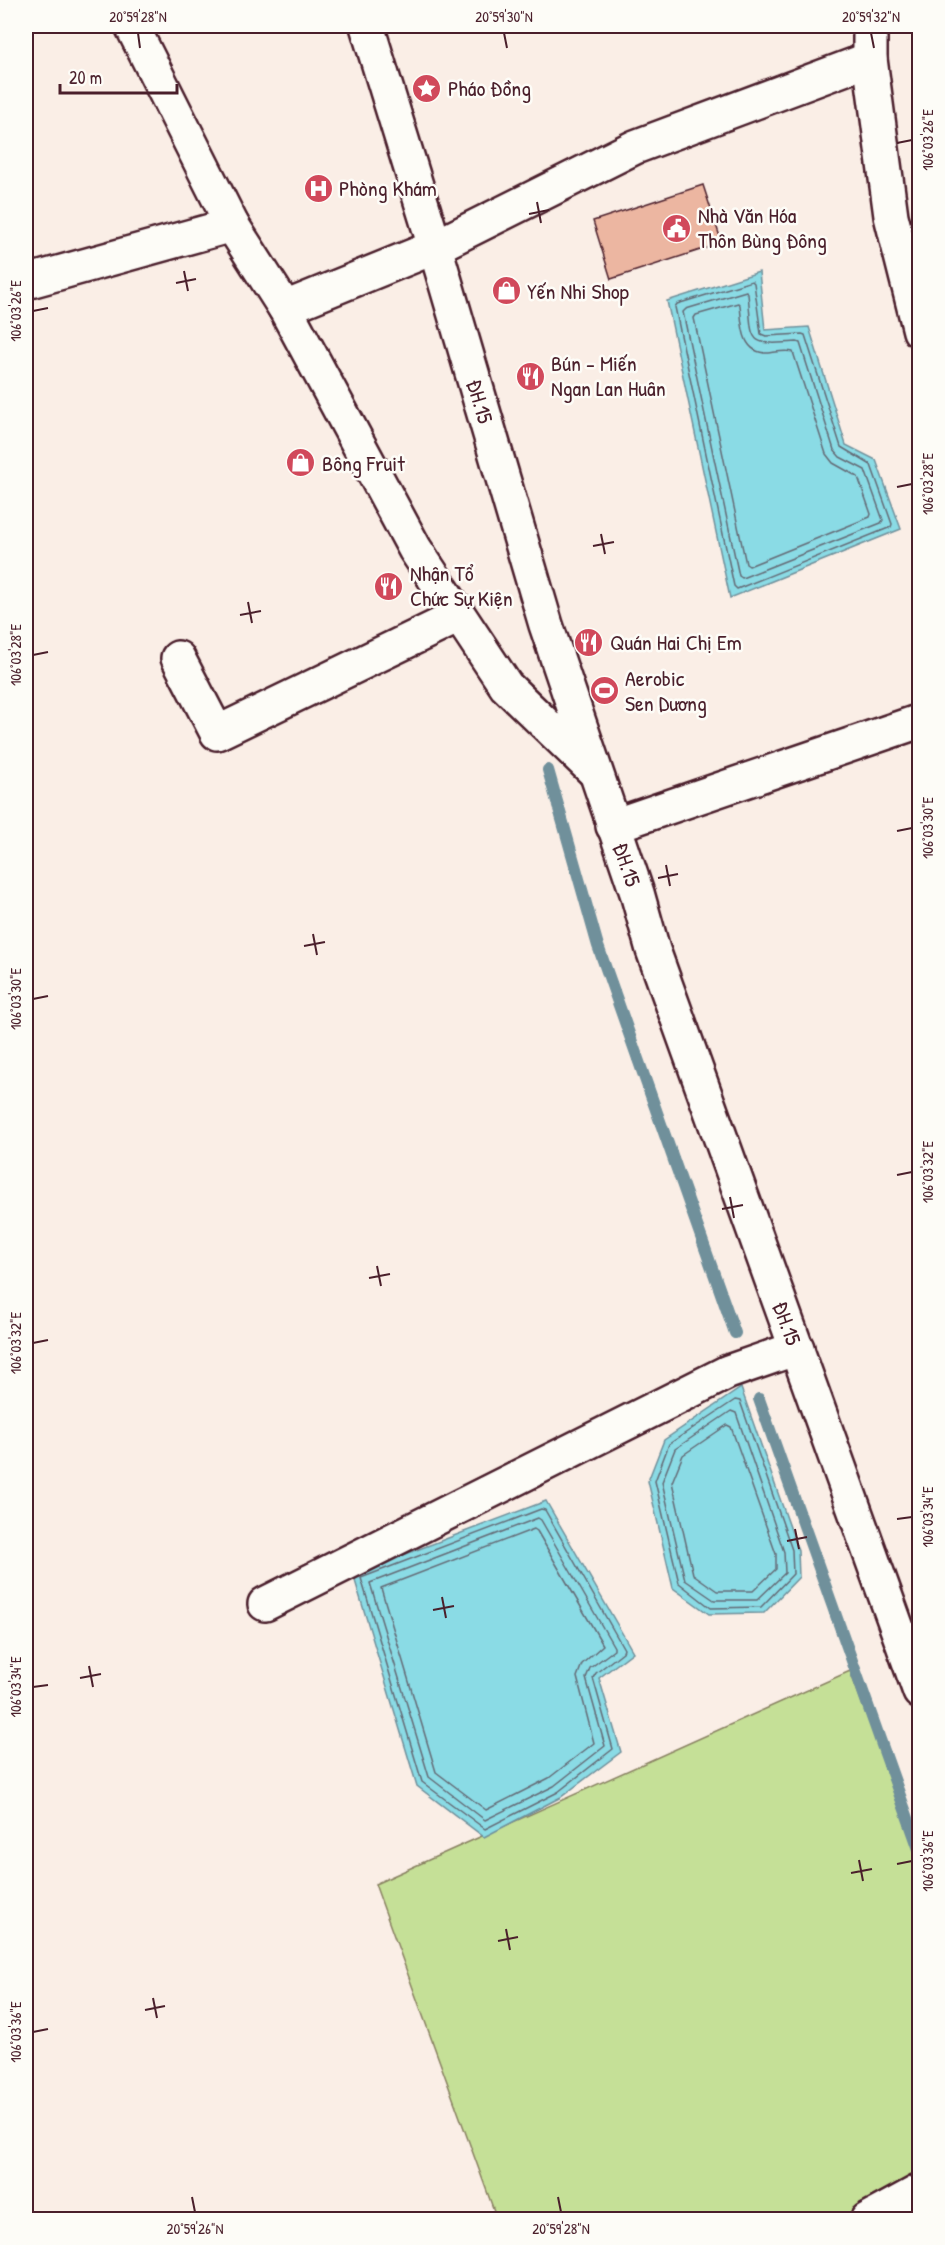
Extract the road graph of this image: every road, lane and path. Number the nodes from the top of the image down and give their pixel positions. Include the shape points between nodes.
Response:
1 (132, 26) edge
2 (367, 26) edge
3 (870, 26) edge
4 (870, 59) junction
5 (905, 218) edge
6 (232, 225) junction
7 (435, 247) junction
8 (26, 282) edge
9 (285, 308) junction
10 (920, 331) edge
11 (459, 615) junction
12 (178, 658) dead end
13 (920, 721) edge
14 (595, 772) junction
15 (613, 826) junction
16 (797, 1348) junction
17 (266, 1604) dead end
18 (920, 1692) edge
19 (920, 2191) edge
20 (867, 2220) edge

1 - 6 street
2 - 7 street, ĐH.15 / ĐH.15
3 - 4 street
4 - 5 street
4 - 7 street via 635,147
5 - 10 street
6 - 8 street
6 - 9 street
7 - 9 street
7 - 14 street, ĐH.15 / ĐH.15 via 543,615
9 - 11 street via 415,549
11 - 12 street via 218,733
11 - 14 street via 506,686
13 - 15 street
14 - 15 street, ĐH.15 / ĐH.15
15 - 16 street, ĐH.15 / ĐH.15 via 667,989
16 - 17 street via 728,1372
16 - 18 street, ĐH.15 / ĐH.15
19 - 20 street

